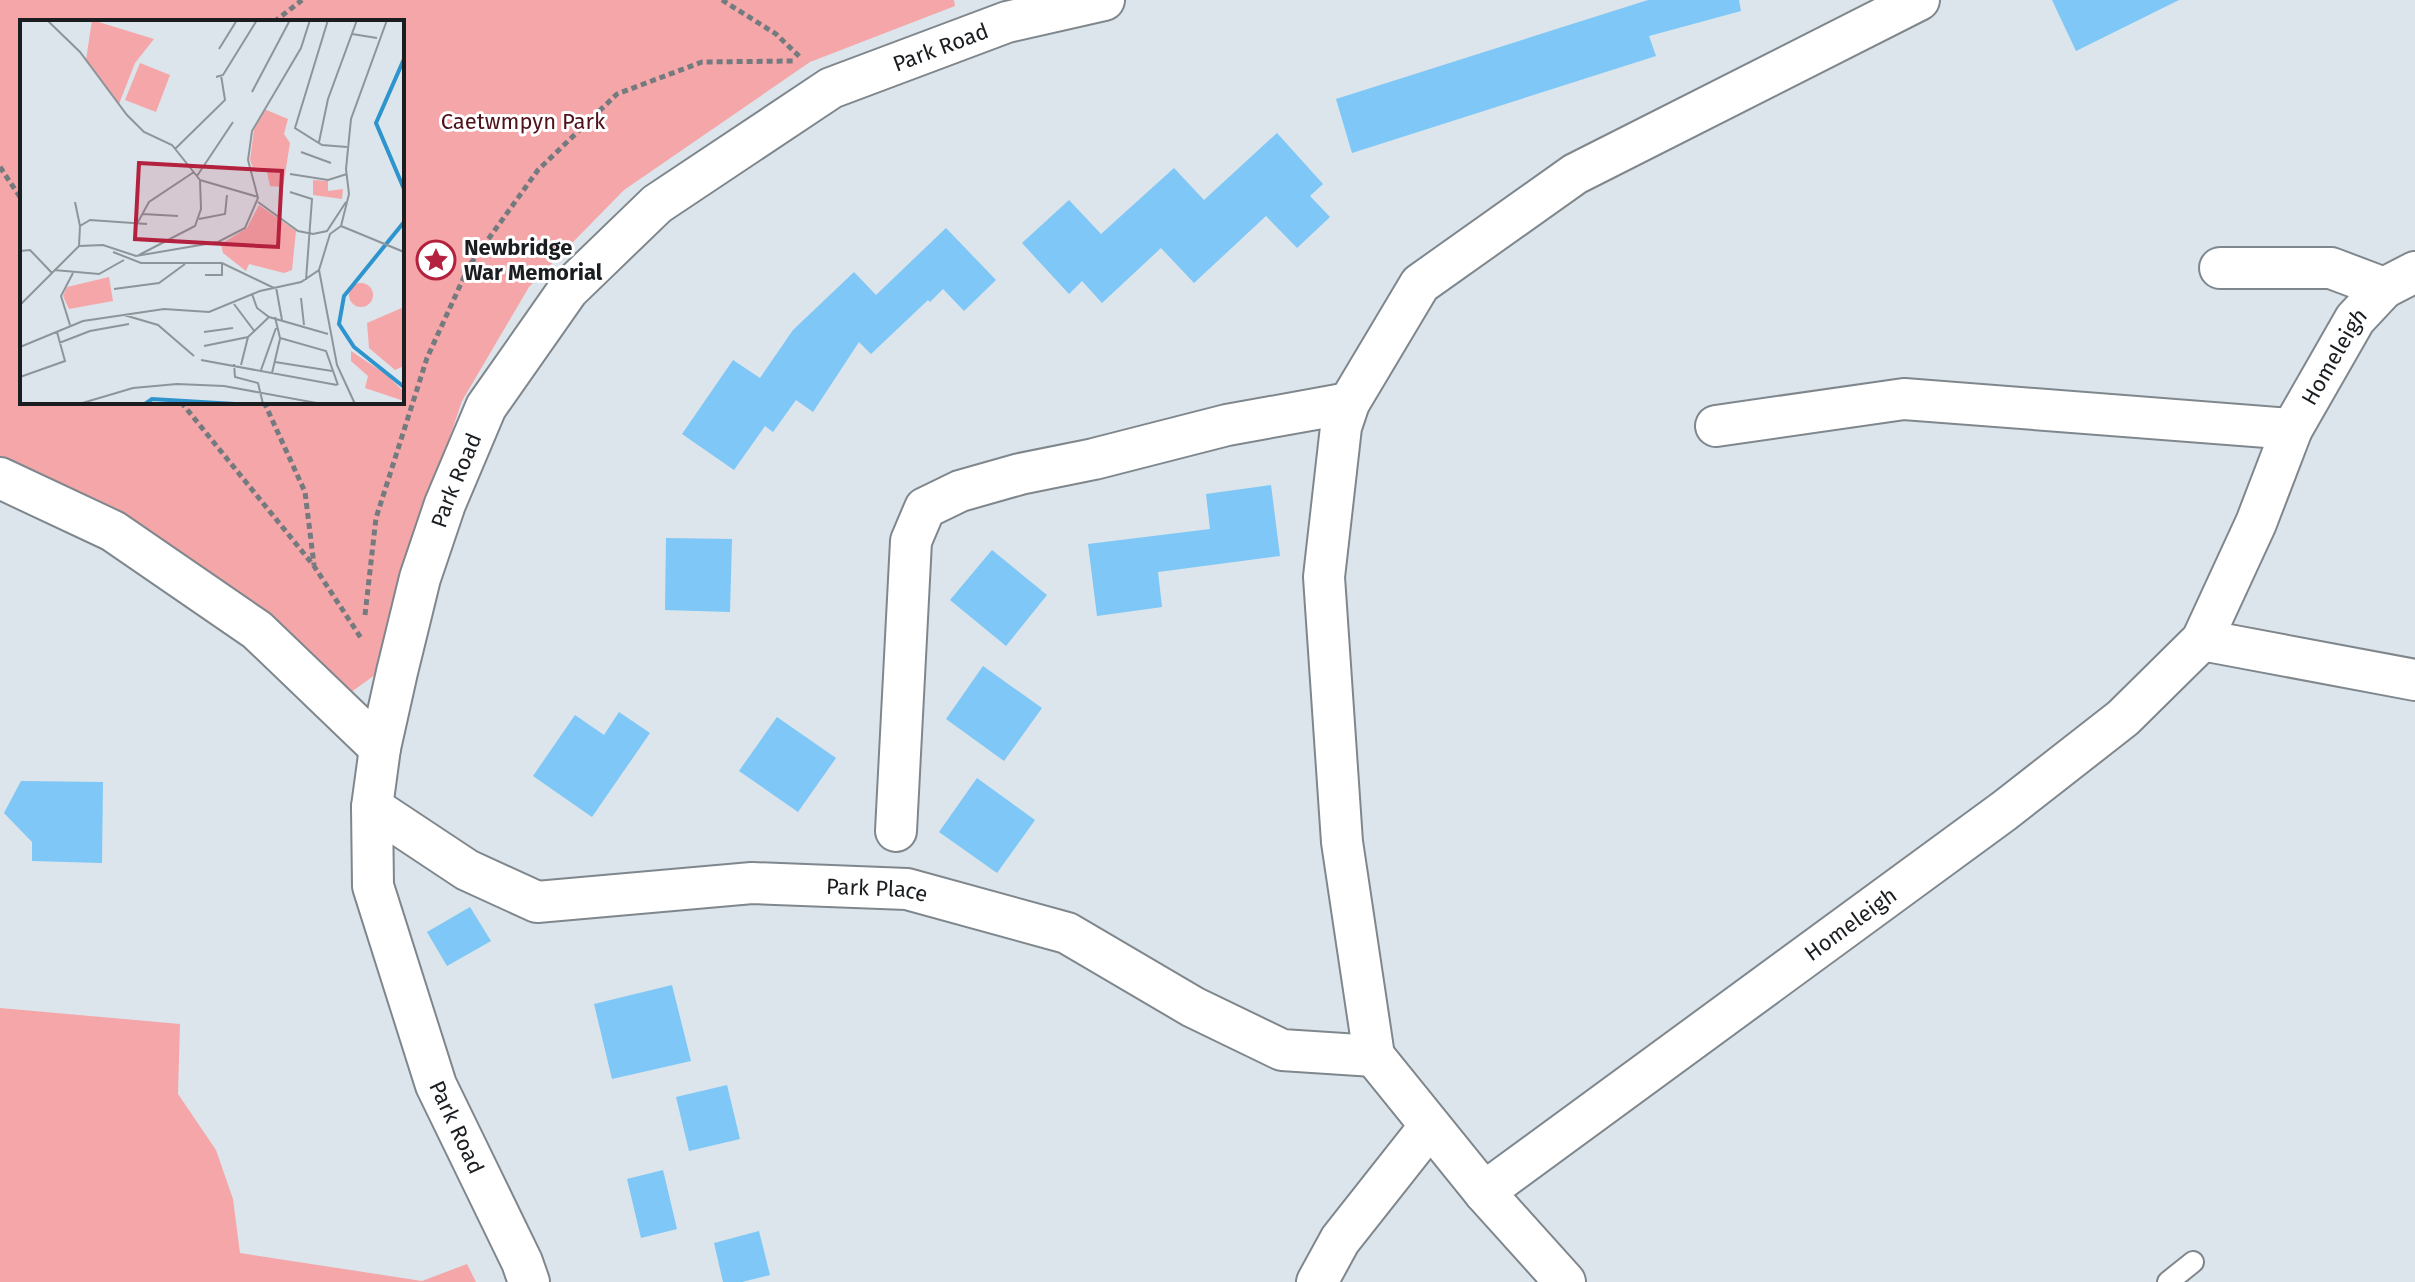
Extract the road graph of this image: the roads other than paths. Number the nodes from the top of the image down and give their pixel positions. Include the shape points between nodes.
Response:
1 (1104, 0) edge
2 (1919, 0) edge
3 (2220, 268) dead end
4 (2400, 280) edge
5 (1349, 403) junction
6 (1716, 426) dead end
7 (2292, 429) junction
8 (0, 478) edge
9 (2202, 640) junction
10 (2415, 680) edge
11 (380, 748) junction
12 (372, 807) junction
13 (896, 831) dead end
14 (1374, 1056) junction
15 (1430, 1126) junction
16 (1484, 1192) junction
17 (2193, 1262) dead end
18 (529, 1282) edge
19 (1317, 1282) edge
20 (1565, 1282) edge
21 (2168, 1282) edge

1 - 11 street, Park Road via 1007,22 831,88 657,204 568,290 486,407 445,504 420,578
2 - 5 street via 1575,174 1549,192 1420,284
3 - 4 street, Homeleigh via 2331,268
4 - 7 street, Homeleigh via 2355,319
5 - 13 street via 1227,425 1020,474 960,491 925,508 911,541
5 - 14 street via 1341,427 1324,577 1342,842
6 - 7 street, Homeleigh via 1904,399
7 - 9 street, Homeleigh
8 - 11 street via 113,531 257,630
9 - 10 street
9 - 16 street, Homeleigh via 2123,718 2004,811
11 - 12 street, Park Road
12 - 14 street, Park Place via 467,870 537,902 752,883 907,889 1067,933 1193,1007 1282,1050
12 - 18 street, Park Road via 373,886 436,1085
14 - 15 street
15 - 16 street
15 - 19 street via 1340,1240
16 - 20 street
17 - 21 lane

